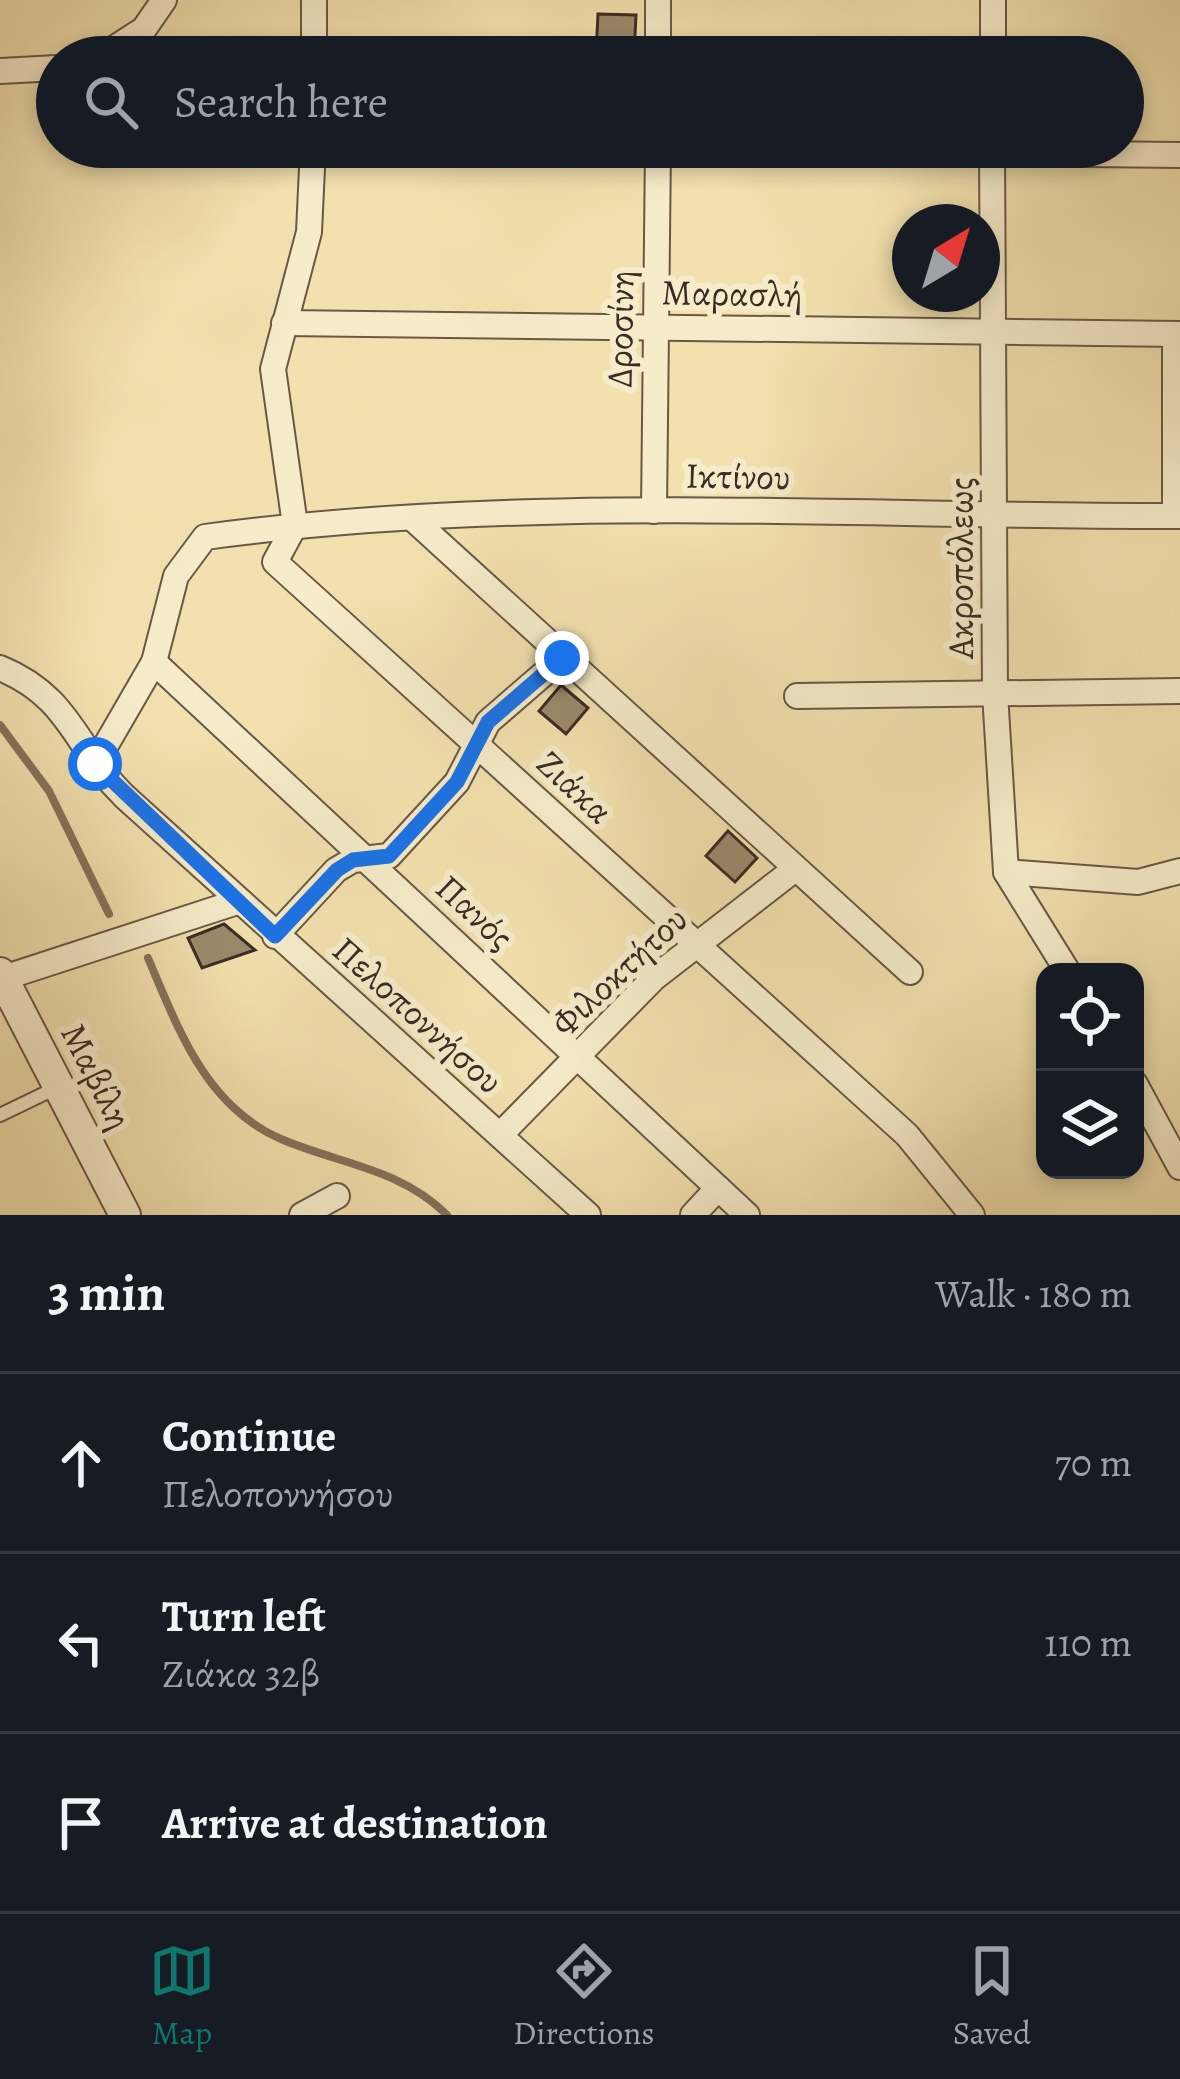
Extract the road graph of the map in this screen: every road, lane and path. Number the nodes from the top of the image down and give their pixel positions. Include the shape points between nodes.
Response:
1 (164, 0) edge
2 (314, 0) edge
3 (658, 0) edge
4 (993, 0) edge
5 (133, 36) edge
6 (314, 36) edge
7 (658, 36) edge
8 (993, 36) edge
9 (36, 69) edge
10 (0, 71) edge
11 (1144, 153) edge
12 (1180, 154) edge
13 (312, 168) edge
14 (658, 168) edge
15 (992, 168) edge
16 (284, 323) junction
17 (656, 328) junction
18 (993, 332) junction
19 (1178, 334) edge
20 (654, 511) junction
21 (997, 514) junction
22 (1177, 516) edge
23 (413, 519) junction
24 (295, 525) junction
25 (562, 658) junction
26 (154, 662) junction
27 (0, 668) edge
28 (1180, 691) edge
29 (995, 692) junction
30 (797, 696) dead end
31 (474, 744) junction
32 (95, 764) junction
33 (364, 859) junction
34 (795, 869) junction
35 (1180, 871) edge
36 (1006, 872) junction
37 (237, 902) junction
38 (275, 936) junction
39 (696, 944) junction
40 (1062, 963) edge
41 (910, 972) dead end
42 (1, 977) edge
43 (578, 1057) junction
44 (58, 1087) junction
45 (1144, 1101) edge
46 (0, 1115) edge
47 (500, 1135) junction
48 (1180, 1167) edge
49 (718, 1188) junction
50 (337, 1196) dead end
51 (116, 1212) edge
52 (302, 1215) edge
53 (588, 1215) edge
54 (693, 1215) edge
55 (747, 1215) edge
56 (972, 1215) edge

1 - 5 street
2 - 6 street
3 - 7 street
4 - 8 street
9 - 10 street
11 - 12 street
13 - 16 street, Ζιάκα via 308,232
14 - 17 street, Δροσίνη
15 - 18 street, Ακροπόλεως
16 - 17 street, Μαρασλή
16 - 24 street, Ζιάκα via 273,369
17 - 18 street, Μαρασλή
17 - 20 street, Δροσίνη
18 - 19 street, Μαρασλή
18 - 21 street, Ακροπόλεως
19 - 22 street
20 - 21 street, Ικτίνου
20 - 23 street, Ικτίνου
21 - 22 street, Ικτίνου
21 - 29 street, Ακροπόλεως
23 - 24 street, Ικτίνου
23 - 25 street
24 - 26 street, Ικτίνου via 205,537 189,552 163,613
24 - 31 street, Ζιάκα via 275,562
25 - 31 street
25 - 34 street
26 - 32 street, Ικτίνου
26 - 33 street, Πανός
27 - 32 street, Πελοποννήσου via 57,702
28 - 29 street
29 - 30 street
29 - 36 street, Ακροπόλεως
31 - 33 street via 457,782 389,856
31 - 39 street, Ζιάκα
32 - 37 street, Πελοποννήσου
33 - 38 street via 337,870
33 - 43 street, Πανός
34 - 39 street, Φιλοκτήτου
34 - 41 street
35 - 36 street via 1138,882
36 - 40 street, Ακροπόλεως
37 - 38 street, Πελοποννήσου
37 - 42 street
38 - 47 street, Πελοποννήσου
39 - 43 street, Φιλοκτήτου
39 - 56 street, Ζιάκα via 907,1135
42 - 44 street, Μαβίλη
43 - 47 street, Φιλοκτήτου
43 - 49 street, Πανός
44 - 46 lane
44 - 51 street, Μαβίλη
45 - 48 street
47 - 53 street, Πελοποννήσου
49 - 54 street
49 - 55 street, Πανός
50 - 52 street

